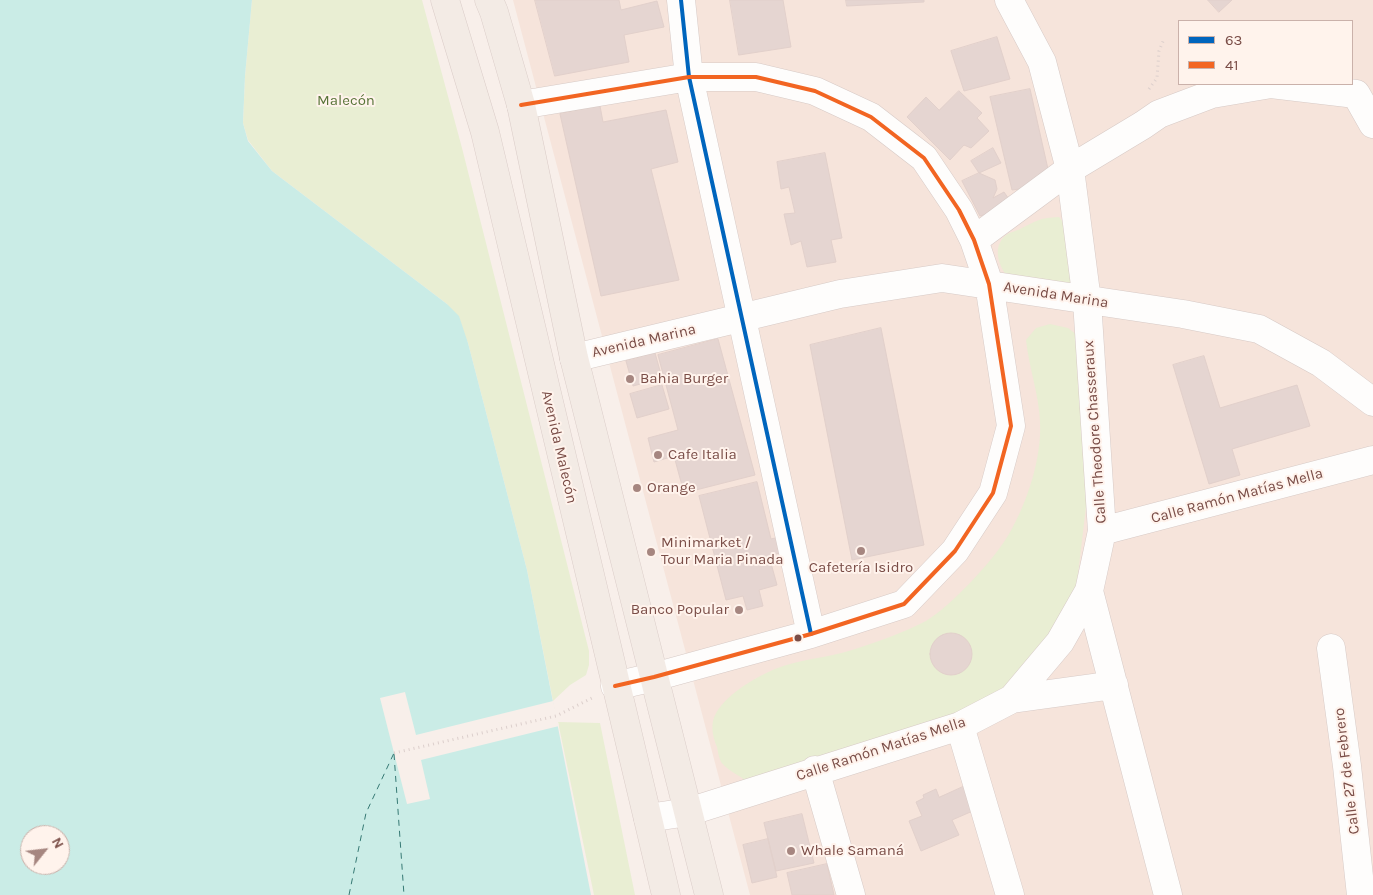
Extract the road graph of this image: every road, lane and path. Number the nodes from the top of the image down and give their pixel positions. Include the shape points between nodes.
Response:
1 (445, 0) edge
2 (489, 0) edge
3 (681, 0) edge
4 (1009, 0) edge
5 (1164, 39) dead end
6 (690, 77) junction
7 (1265, 85) edge
8 (1283, 85) edge
9 (1365, 92) edge
10 (521, 105) junction
11 (1373, 124) edge
12 (1143, 125) junction
13 (1070, 169) junction
14 (974, 240) junction
15 (989, 284) junction
16 (1087, 301) junction
17 (742, 318) junction
18 (574, 358) junction
19 (1373, 402) edge
20 (1373, 460) edge
21 (1102, 531) junction
22 (1089, 591) junction
23 (811, 634) junction
24 (1331, 648) dead end
25 (654, 677) junction
26 (1114, 684) junction
27 (615, 686) junction
28 (1012, 699) junction
29 (960, 726) junction
30 (394, 753) dead end
31 (815, 770) junction
32 (688, 812) junction
33 (648, 818) junction
34 (666, 895) edge
35 (709, 895) edge
36 (851, 895) edge
37 (1010, 895) edge
38 (1168, 895) edge
39 (1361, 895) edge

1 - 27 main road, Avenida Malecón via 485,132
2 - 10 main road
3 - 6 street
4 - 13 street, Calle Theodore Chasseraux via 1042,62
5 - 12 path via 1159,51 1157,78 1144,98
6 - 10 street
6 - 14 street via 756,77 816,91 871,117 924,158 959,210
6 - 17 street
7 - 12 street via 1212,94 1159,114
8 - 9 street
9 - 11 street
10 - 18 main road
12 - 13 street
13 - 14 street
13 - 16 street, Calle Theodore Chasseraux
14 - 15 street
15 - 16 street, Avenida Marina
15 - 17 street, Avenida Marina via 942,278 840,294
15 - 23 street via 1011,426 993,493 955,551 904,604
16 - 19 street, Avenida Marina via 1183,314 1259,329 1321,363
16 - 21 street, Calle Theodore Chasseraux
17 - 18 street, Avenida Marina
17 - 23 street
18 - 25 main road
20 - 21 street, Calle Ramón Matías Mella
21 - 22 street, Calle Theodore Chasseraux
22 - 26 street, Calle Theodore Chasseraux
22 - 28 street, Calle Ramón Matías Mella via 1060,642
23 - 25 street
24 - 39 street, Calle 27 de Febrero
25 - 27 street
25 - 32 main road
26 - 28 street
26 - 38 street, Calle Theodore Chasseraux
27 - 30 path via 556,716
27 - 33 main road, Avenida Malecón
28 - 29 street, Calle Ramón Matías Mella
29 - 31 street, Calle Ramón Matías Mella
29 - 37 street
31 - 32 street, Calle Ramón Matías Mella
31 - 36 street
32 - 33 street, Calle Ramón Matías Mella
32 - 35 main road
33 - 34 main road, Avenida Malecón

